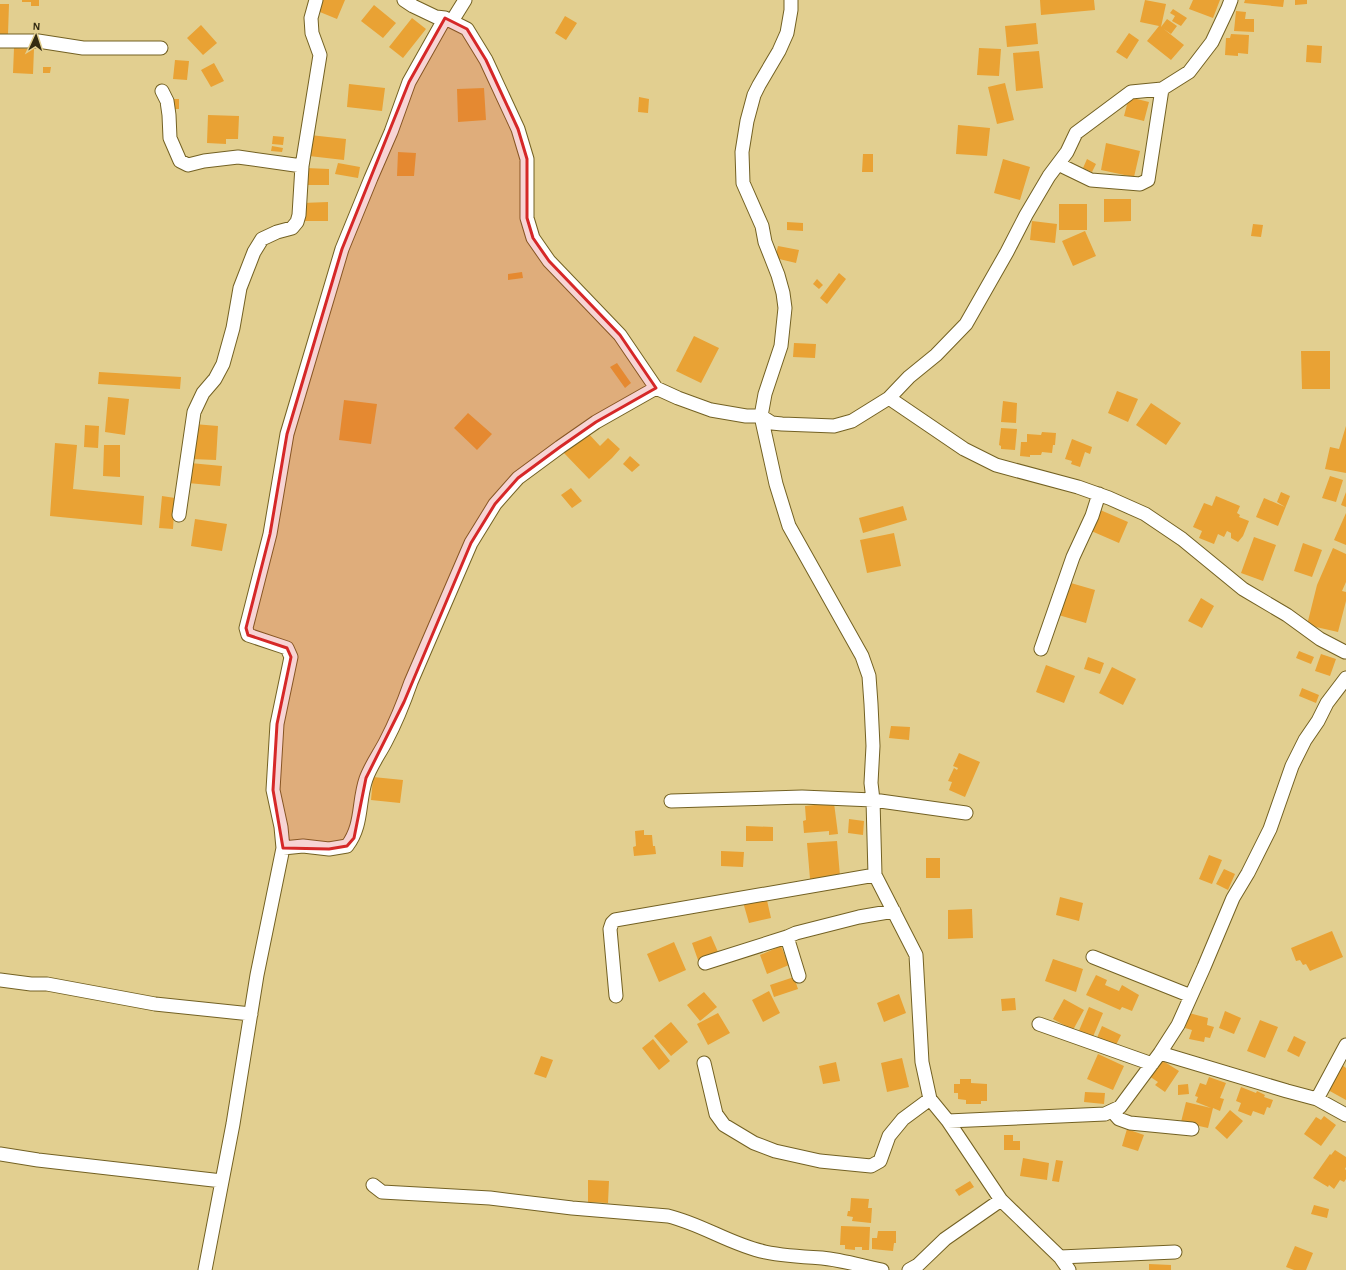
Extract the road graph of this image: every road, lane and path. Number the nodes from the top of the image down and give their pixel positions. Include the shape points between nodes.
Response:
1 (316, 0) edge
2 (404, 0) edge
3 (465, 0) edge
4 (791, 0) edge
5 (1231, 0) edge
6 (448, 19) junction
7 (0, 41) edge
8 (161, 48) dead end
9 (1162, 89) junction
10 (162, 91) dead end
11 (1058, 164) junction
12 (302, 166) junction
13 (656, 388) junction
14 (890, 398) junction
15 (761, 416) junction
16 (1099, 494) junction
17 (179, 515) dead end
18 (1041, 649) dead end
19 (1346, 650) edge
20 (1346, 678) edge
21 (873, 800) junction
22 (671, 801) dead end
23 (966, 813) dead end
24 (283, 848) junction
25 (875, 875) junction
26 (894, 911) junction
27 (787, 938) junction
28 (1093, 957) dead end
29 (705, 962) dead end
30 (799, 976) dead end
31 (0, 980) edge
32 (616, 996) dead end
33 (1191, 996) junction
34 (251, 1014) junction
35 (1039, 1024) dead end
36 (1346, 1045) edge
37 (1160, 1052) junction
38 (704, 1063) dead end
39 (1152, 1064) junction
40 (930, 1098) junction
41 (1317, 1099) junction
42 (1112, 1111) junction
43 (1346, 1115) edge
44 (948, 1121) junction
45 (1192, 1129) dead end
46 (0, 1154) edge
47 (222, 1181) junction
48 (373, 1185) dead end
49 (1001, 1200) junction
50 (1175, 1252) dead end
51 (1060, 1257) junction
52 (823, 1264) edge
53 (205, 1270) edge
54 (882, 1270) edge
55 (909, 1270) edge
56 (1068, 1270) edge

1 - 12 street via 311,18 312,34 320,55
2 - 6 street via 436,17
3 - 6 street
4 - 15 street via 787,33 754,95 742,152 743,183 762,226 765,242 778,275 785,308 781,346 765,394
5 - 9 street via 1212,42 1189,72
6 - 13 street via 466,29 486,60 518,128 527,159 527,218 533,238 548,261 620,335
6 - 24 street via 409,82 342,249 286,434 270,534 246,628 248,635 287,648 291,657 277,724 273,790 282,827
7 - 8 street via 38,41 83,48
9 - 11 street via 1131,92 1076,134
9 - 11 street via 1148,180 1140,184 1091,180
10 - 12 street via 167,100 170,138 180,160 188,165 238,157
11 - 14 street via 1026,215 966,324
12 - 17 street via 297,222 292,228 262,239 254,252 240,288 223,364 215,380 203,393 194,412
13 - 15 street via 711,410
13 - 24 street via 596,422 560,447 518,478 495,504 472,543 404,702 366,778 354,838 347,846 329,849 303,846
14 - 15 street via 852,421 834,426 772,423
14 - 16 street via 964,449 996,465
15 - 21 street via 776,484 789,526 862,656 868,676 873,746
16 - 18 street via 1073,557
16 - 19 street via 1145,514 1182,539 1243,589 1287,615 1320,639
20 - 33 street via 1327,703 1292,766 1270,829 1233,898
21 - 22 street via 802,797
21 - 23 street
21 - 25 street
24 - 34 street
25 - 26 street
25 - 32 street via 615,920 610,930
26 - 27 street via 860,917
26 - 40 street via 916,955 922,1062
27 - 29 street
27 - 30 street
28 - 33 street
31 - 34 street via 47,984 155,1004
33 - 37 street via 1178,1024
34 - 47 street
35 - 39 street
36 - 41 street
37 - 39 street
37 - 41 street
38 - 40 street via 716,1114 724,1125 754,1143 775,1151 820,1161 871,1166 880,1161 889,1136 903,1119
39 - 42 street via 1120,1107
40 - 44 street
41 - 43 street
42 - 44 street via 1105,1114
42 - 45 street via 1120,1119 1130,1123
44 - 49 street
46 - 47 street
47 - 53 street
48 - 52 street via 382,1192 490,1198 668,1216 764,1252
49 - 51 street
49 - 55 street via 945,1239 918,1265
50 - 51 street
51 - 56 street
52 - 54 street

